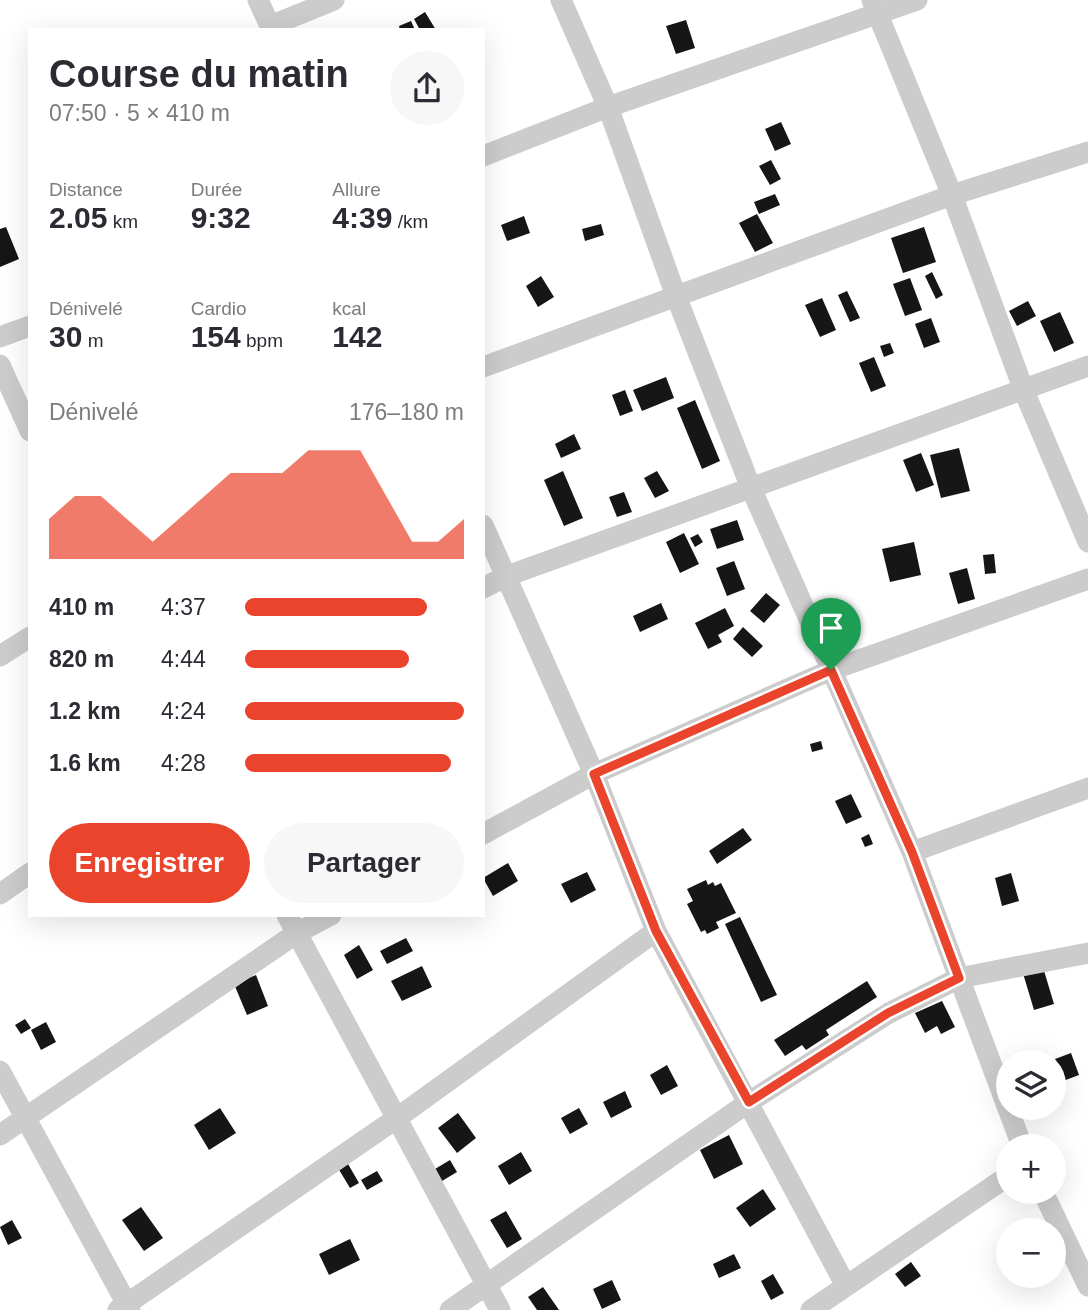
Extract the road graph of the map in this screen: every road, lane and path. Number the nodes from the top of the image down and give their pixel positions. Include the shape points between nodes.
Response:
1 (258, 0) edge
2 (334, 0) edge
3 (561, 0) edge
4 (917, 0) edge
5 (875, 7) edge
6 (271, 28) edge
7 (608, 107) junction
8 (1088, 152) edge
9 (485, 155) edge
10 (952, 195) junction
11 (676, 296) junction
12 (28, 327) edge
13 (0, 337) edge
14 (0, 365) edge
15 (485, 366) edge
16 (1088, 366) edge
17 (1024, 391) junction
18 (7, 403) edge
19 (28, 429) edge
20 (751, 488) junction
21 (485, 529) edge
22 (1088, 542) edge
23 (507, 576) junction
24 (1088, 579) edge
25 (485, 588) edge
26 (28, 638) edge
27 (0, 656) edge
28 (831, 670) junction
29 (594, 774) junction
30 (1088, 788) edge
31 (485, 833) edge
32 (912, 852) junction
33 (28, 874) edge
34 (0, 894) edge
35 (322, 917) edge
36 (292, 924) edge
37 (656, 931) junction
38 (1088, 953) edge
39 (959, 978) junction
40 (0, 1071) edge
41 (749, 1102) junction
42 (24, 1118) junction
43 (397, 1118) junction
44 (1018, 1134) edge
45 (0, 1135) edge
46 (996, 1184) edge
47 (1048, 1204) edge
48 (487, 1284) junction
49 (846, 1286) junction
50 (1088, 1286) edge
51 (125, 1308) edge
52 (450, 1310) edge
53 (500, 1310) edge
54 (811, 1310) edge

1 - 6 street
2 - 6 street
3 - 7 street
4 - 5 street
5 - 7 street
5 - 10 street
7 - 9 street
7 - 11 street
8 - 10 street
10 - 11 street
10 - 17 street
11 - 15 street
11 - 20 street
12 - 13 street
14 - 18 street
16 - 17 street
17 - 20 street
17 - 22 street
18 - 19 street
20 - 23 street
20 - 28 street
21 - 23 street
23 - 25 street
23 - 29 street
24 - 28 street
26 - 27 street
28 - 29 street
28 - 32 street
29 - 31 street
29 - 37 street
30 - 32 street
32 - 39 street
33 - 34 street
35 - 36 street
36 - 42 street
36 - 43 street
37 - 41 street
37 - 43 street
38 - 39 street
39 - 41 street via 888,1013
39 - 44 street
40 - 42 street
41 - 48 street
41 - 49 street
42 - 45 street
42 - 51 street
43 - 48 street
43 - 51 street
46 - 49 street
47 - 50 street
48 - 52 street
48 - 53 street
49 - 54 street

